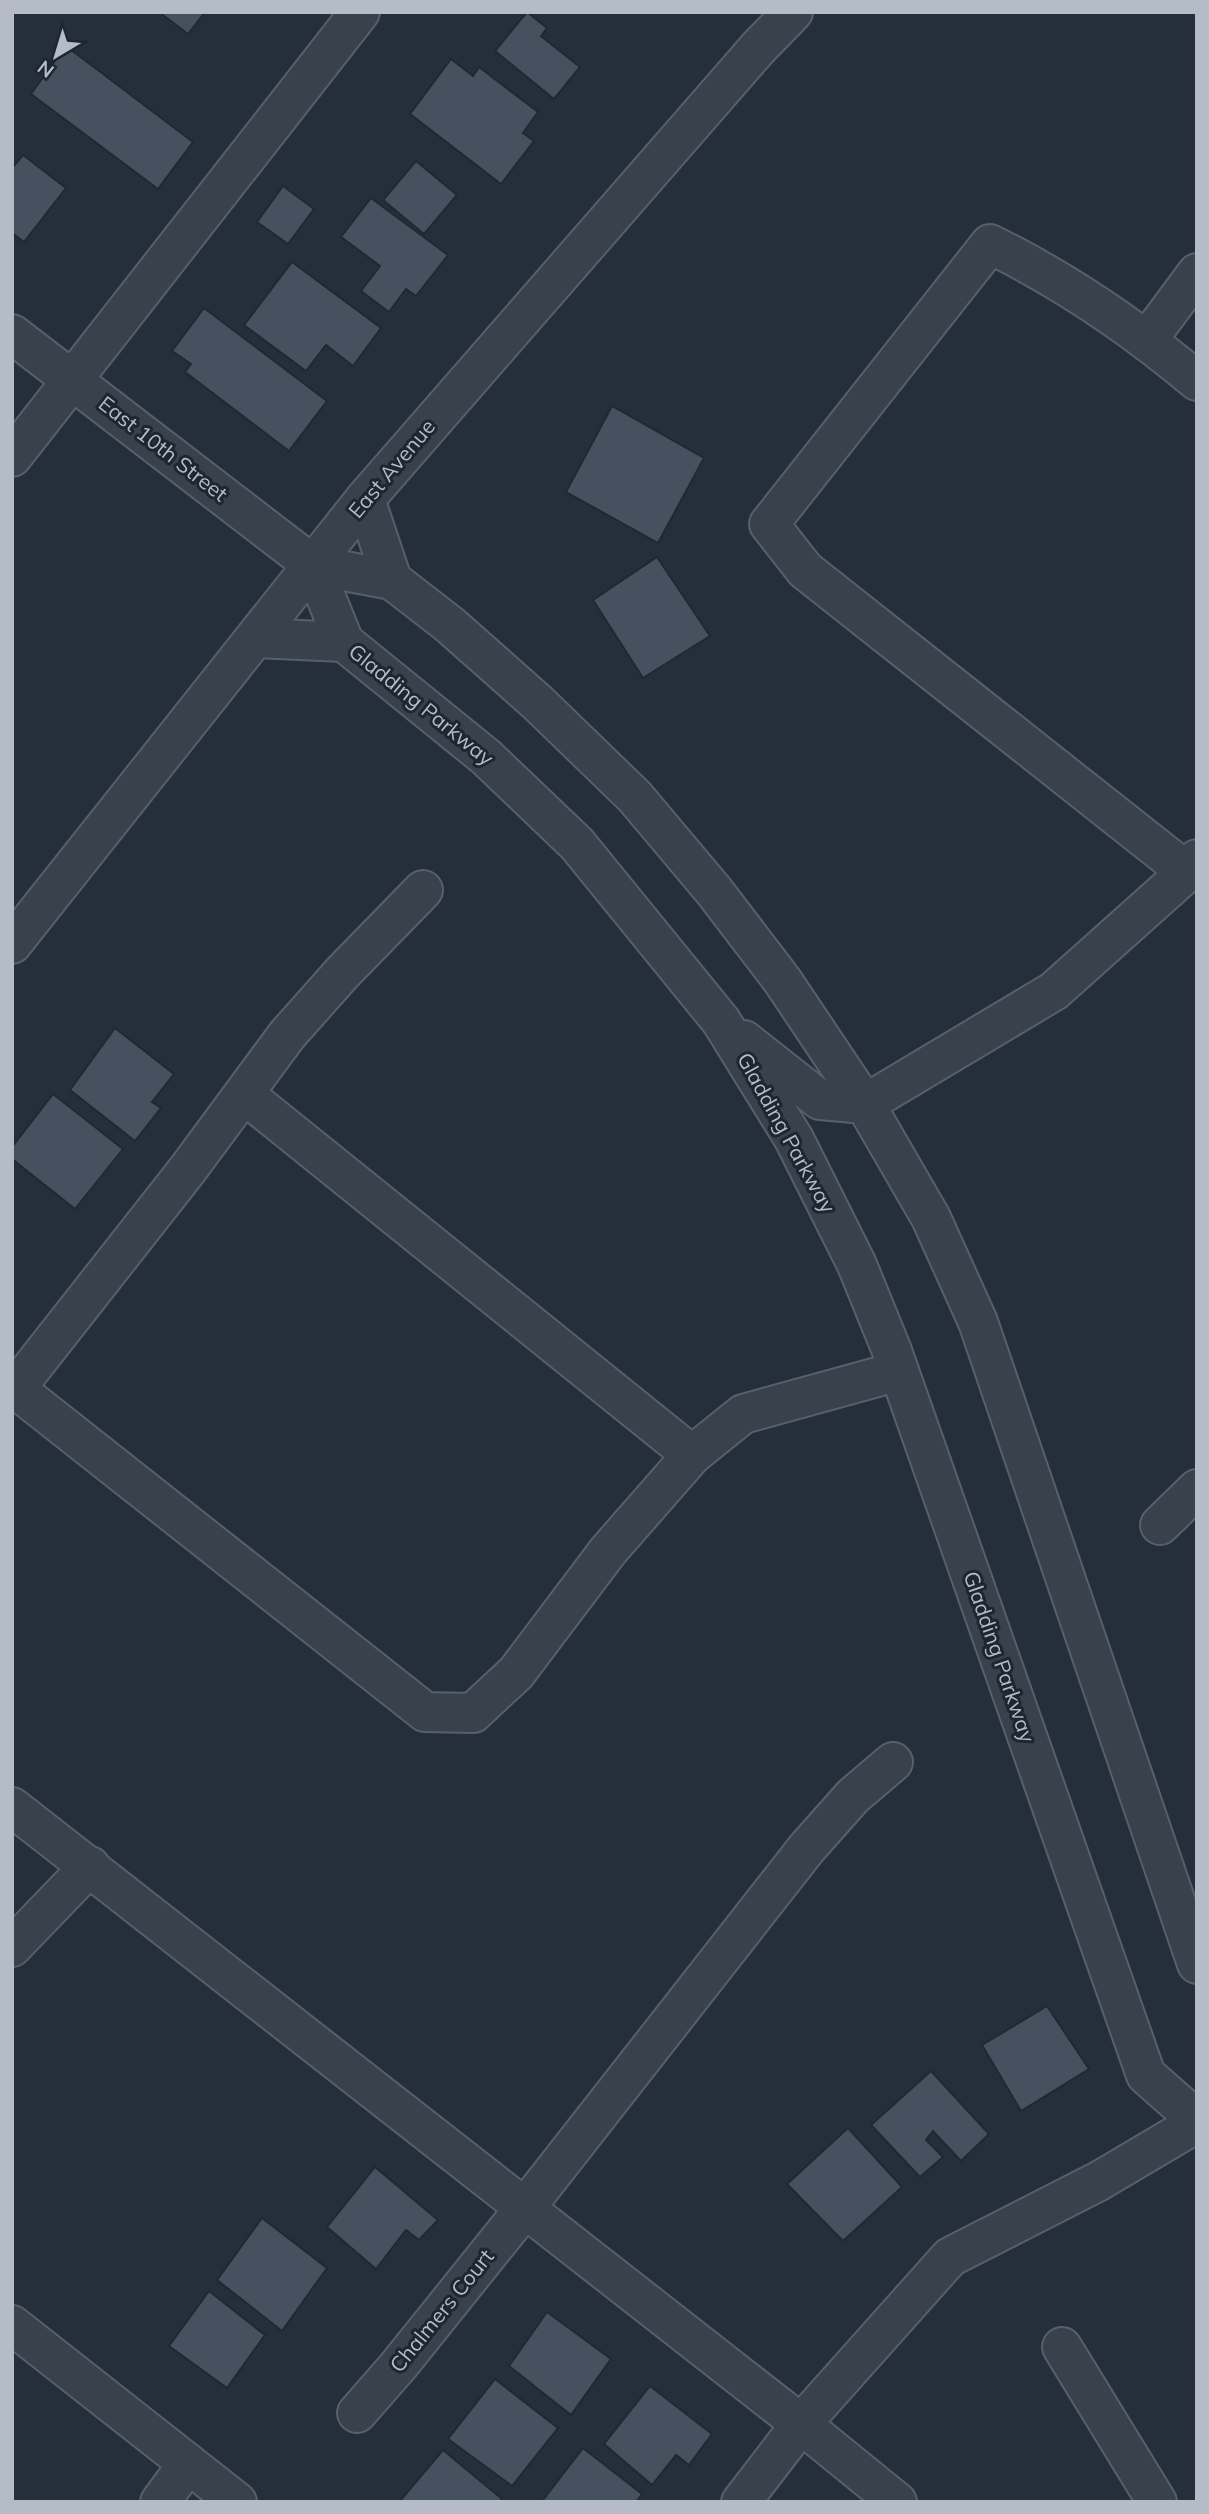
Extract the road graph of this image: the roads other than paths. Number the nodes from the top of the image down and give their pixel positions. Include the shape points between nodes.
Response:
1 (360, 12) edge
2 (793, 12) edge
3 (1197, 273) edge
4 (12, 334) edge
5 (1148, 339) junction
6 (73, 380) junction
7 (1197, 381) edge
8 (12, 457) edge
9 (365, 499) junction
10 (313, 565) junction
11 (392, 580) junction
12 (256, 638) junction
13 (344, 642) junction
14 (1192, 865) edge
15 (423, 890) dead end
16 (12, 944) edge
17 (721, 1021) junction
18 (244, 1094) junction
19 (865, 1104) junction
20 (899, 1371) junction
21 (13, 1389) edge
22 (692, 1455) junction
23 (1197, 1489) edge
24 (1160, 1525) dead end
25 (893, 1762) dead end
26 (12, 1807) edge
27 (90, 1866) junction
28 (12, 1947) edge
29 (1197, 1964) edge
30 (1197, 2122) edge
31 (525, 2208) junction
32 (12, 2325) edge
33 (1062, 2347) dead end
34 (356, 2413) dead end
35 (801, 2424) junction
36 (188, 2464) junction
37 (160, 2502) edge
38 (237, 2502) edge
39 (741, 2502) edge
40 (897, 2502) edge
41 (1157, 2502) edge

1 - 6 street
2 - 9 street, East Avenue
3 - 5 street
4 - 6 street, East 10th Street
5 - 7 street
5 - 14 street via 1042,270 990,244 769,524 805,570
6 - 8 street
6 - 10 street, East 10th Street
9 - 10 street, East Avenue
9 - 11 street
10 - 11 street
10 - 12 street, East Avenue
10 - 13 street, Gladding Parkway
11 - 19 street via 538,703 635,797 782,980
12 - 13 street
12 - 16 street, East Avenue
13 - 17 street, Gladding Parkway via 486,757 577,844
14 - 19 street via 1054,991
15 - 18 street via 287,1035
17 - 19 street via 820,1100
17 - 20 street, Gladding Parkway via 794,1139 857,1265
18 - 21 street
18 - 22 street
19 - 29 street via 931,1218 978,1322
20 - 22 street via 743,1414
20 - 30 street, Gladding Parkway via 1146,2075
21 - 22 street via 425,1712 473,1713 516,1673 608,1551
23 - 24 street
25 - 31 street, Chalmers Court via 853,1796 806,1849
26 - 27 street
27 - 28 street
27 - 31 street
30 - 35 street via 1100,2181 950,2257
31 - 34 street, Chalmers Court
31 - 35 street
32 - 36 street
33 - 41 street
35 - 39 street
35 - 40 street
36 - 37 street
36 - 38 street

